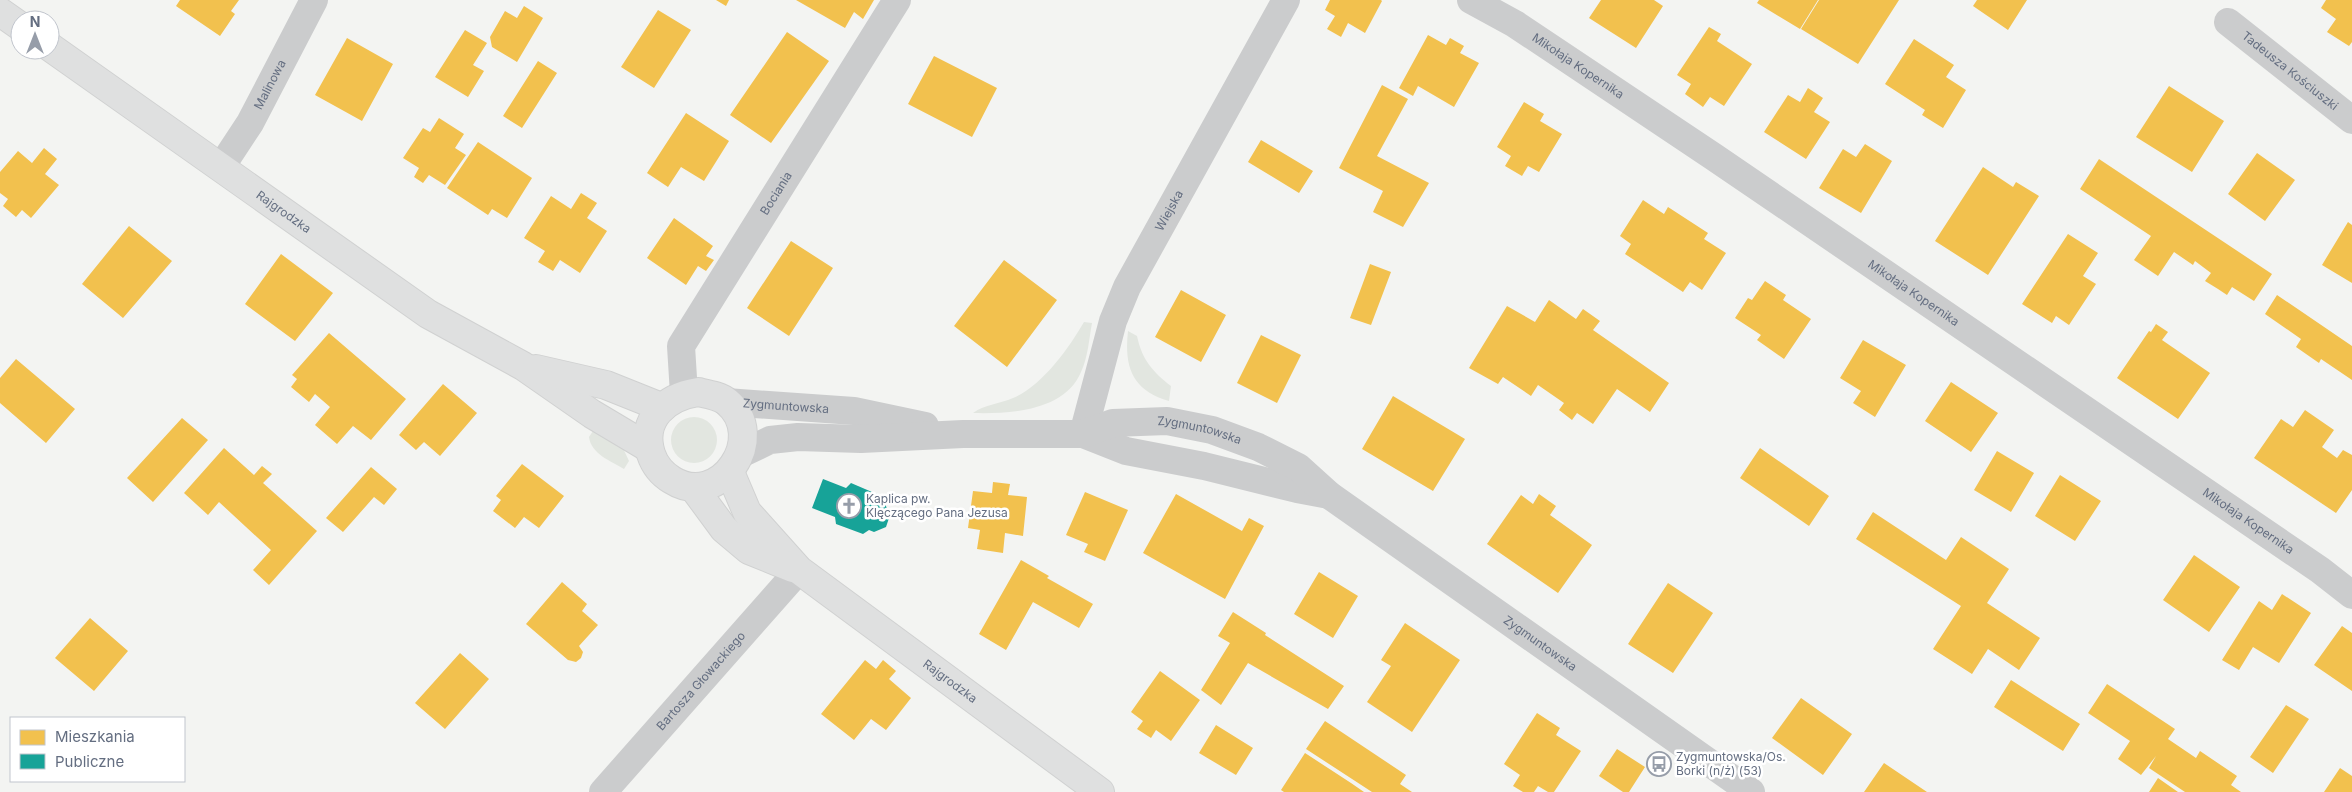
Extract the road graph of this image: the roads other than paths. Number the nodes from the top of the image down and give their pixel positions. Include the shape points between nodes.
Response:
1 (314, 0) edge
2 (897, 0) edge
3 (1286, 0) edge
4 (1471, 0) edge
5 (2228, 22) dead end
6 (60, 55) edge
7 (2352, 120) edge
8 (221, 167) junction
9 (523, 366) junction
10 (673, 401) junction
11 (726, 402) junction
12 (963, 434) junction
13 (1083, 434) junction
14 (649, 448) junction
15 (735, 463) junction
16 (693, 487) junction
17 (1329, 495) junction
18 (799, 570) junction
19 (2352, 595) edge
20 (603, 792) edge
21 (1100, 792) edge
22 (1750, 792) edge

1 - 8 street, Malinowa via 250,123
2 - 10 street, Bociania via 681,346
3 - 13 street, Wiejska via 1127,287 1113,321
4 - 19 street, Mikołaja Kopernika via 1515,24 1714,157 2112,427
5 - 7 street, Tadeusza Kościuszki
6 - 8 street, Rajgrodzka
8 - 9 street, Rajgrodzka via 428,314
9 - 10 street, Rajgrodzka
9 - 14 street, Rajgrodzka via 592,414
10 - 11 street via 698,392
10 - 14 street via 653,419
11 - 12 street, Zygmuntowska via 854,411
11 - 15 street via 741,425 743,439
12 - 13 street, Zygmuntowska
12 - 15 street, Zygmuntowska via 770,440
13 - 17 street, Zygmuntowska via 1126,451
13 - 17 street, Zygmuntowska via 1113,423 1142,421 1167,421 1212,430 1258,447 1298,467
14 - 16 street via 654,463 664,475 678,484
15 - 16 street via 713,483
15 - 18 street, Rajgrodzka via 747,512
16 - 18 street, Rajgrodzka via 724,529 749,550
17 - 22 street, Zygmuntowska
18 - 20 street, Bartosza Głowackiego
18 - 21 street, Rajgrodzka

